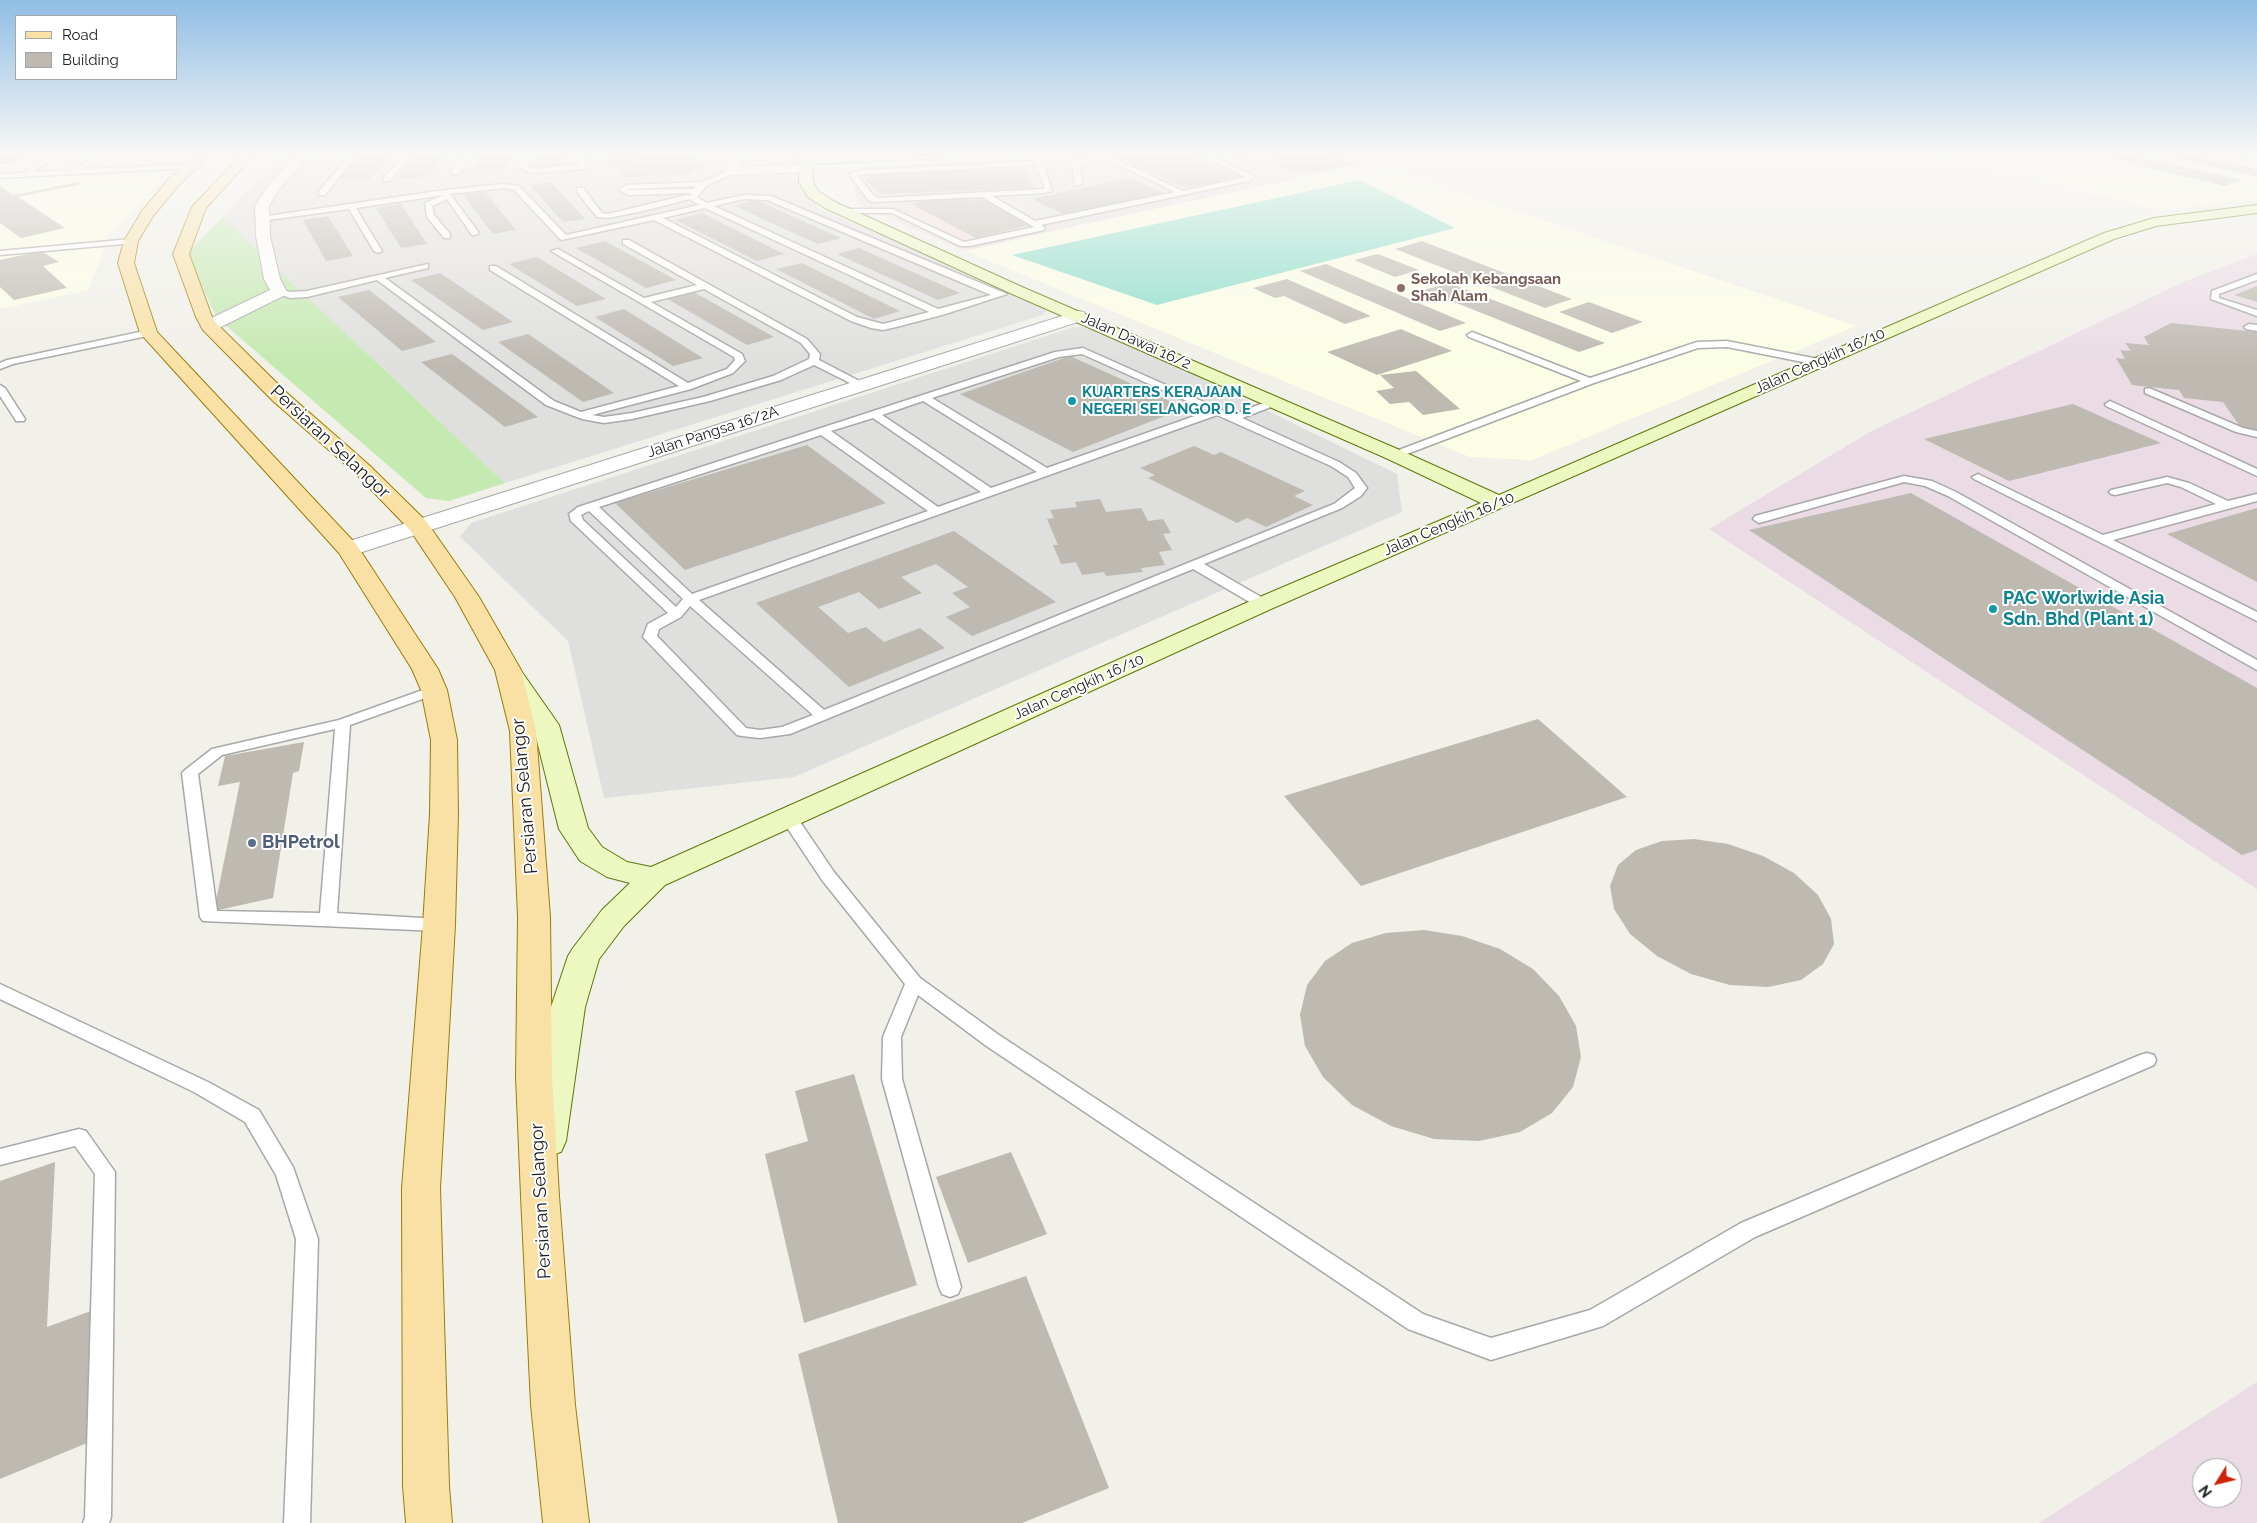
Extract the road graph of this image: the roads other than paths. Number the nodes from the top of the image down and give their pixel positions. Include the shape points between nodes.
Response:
1 (140, 225) edge
2 (192, 225) edge
3 (262, 225) edge
4 (362, 225) edge
5 (438, 225) edge
6 (469, 225) edge
7 (552, 225) edge
8 (620, 225) edge
9 (671, 225) edge
10 (748, 225) edge
11 (836, 225) edge
12 (873, 225) edge
13 (923, 225) edge
14 (1036, 225) edge
15 (2144, 225) edge
16 (475, 233) dead end
17 (447, 236) dead end
18 (131, 241) junction
19 (626, 242) dead end
20 (378, 251) dead end
21 (555, 251) dead end
22 (0, 253) edge
23 (425, 266) dead end
24 (493, 268) dead end
25 (2257, 277) edge
26 (378, 278) junction
27 (705, 286) junction
28 (1016, 290) junction
29 (279, 292) junction
30 (1000, 295) junction
31 (644, 301) junction
32 (938, 313) junction
33 (2257, 313) edge
34 (1078, 316) junction
35 (209, 326) junction
36 (149, 333) junction
37 (1472, 335) dead end
38 (814, 360) junction
39 (1818, 362) junction
40 (0, 366) edge
41 (1590, 381) junction
42 (862, 385) junction
43 (687, 387) junction
44 (0, 388) edge
45 (2149, 391) dead end
46 (925, 398) junction
47 (1275, 402) junction
48 (2110, 404) dead end
49 (1219, 411) junction
50 (874, 414) junction
51 (580, 415) junction
52 (1234, 418) junction
53 (20, 420) dead end
54 (823, 431) junction
55 (2257, 434) edge
56 (1395, 455) junction
57 (1048, 473) junction
58 (2257, 473) edge
59 (1978, 478) dead end
60 (2115, 492) dead end
61 (990, 493) junction
62 (2257, 497) edge
63 (1499, 503) junction
64 (2227, 505) junction
65 (591, 506) junction
66 (936, 511) junction
67 (1758, 520) dead end
68 (418, 526) junction
69 (2102, 539) junction
70 (348, 550) junction
71 (1194, 564) junction
72 (690, 599) junction
73 (1262, 604) junction
74 (676, 614) junction
75 (2257, 617) edge
76 (2257, 666) edge
77 (508, 670) junction
78 (434, 690) junction
79 (823, 716) junction
80 (343, 723) junction
81 (788, 817) junction
82 (654, 878) junction
83 (328, 919) junction
84 (439, 926) junction
85 (914, 983) junction
86 (0, 991) edge
87 (2147, 1060) dead end
88 (0, 1156) edge
89 (540, 1196) junction
90 (950, 1287) dead end
91 (96, 1523) edge
92 (297, 1523) edge
93 (429, 1523) edge
94 (566, 1523) edge

1 - 18 main road
2 - 35 main road, Persiaran Selangor via 181,254
3 - 29 street via 272,280
4 - 20 lane
5 - 17 lane
6 - 16 lane
7 - 8 lane via 564,238
9 - 32 lane via 854,320 883,327
10 - 32 lane
11 - 30 lane
12 - 28 street, Jalan Dawai 16/2
13 - 14 lane via 963,244 1041,228
15 - 39 street, Jalan Cengkih 16/10 via 2109,236
18 - 22 lane
18 - 36 main road via 126,263
19 - 27 lane
21 - 31 lane
23 - 26 lane
24 - 43 lane
25 - 33 lane via 2215,293 2215,299
26 - 29 lane via 307,294
26 - 51 lane via 550,403
27 - 31 lane
27 - 38 lane via 804,341 815,354
28 - 30 lane
28 - 34 street, Jalan Dawai 16/2
29 - 35 street
30 - 32 lane
31 - 43 lane via 740,356 740,361 730,371
34 - 42 street, Jalan Pangsa 16/2A
34 - 47 street, Jalan Dawai 16/2
35 - 68 main road, Persiaran Selangor
36 - 40 lane
36 - 70 main road
37 - 41 lane
38 - 42 lane
38 - 51 lane via 777,378 706,399 604,420
39 - 41 lane via 1727,344 1697,345
39 - 63 street, Jalan Cengkih 16/10
41 - 56 lane
42 - 68 street, Jalan Pangsa 16/2A
43 - 51 lane
44 - 53 lane
45 - 55 lane via 2240,430
46 - 49 lane via 1058,354 1084,351
46 - 50 lane
46 - 57 lane
47 - 52 lane
47 - 56 street, Jalan Dawai 16/2
48 - 58 lane
49 - 52 lane
49 - 57 lane
50 - 54 lane
50 - 61 lane
52 - 71 lane via 1335,464 1352,475 1361,488 1338,506
54 - 65 lane
54 - 66 lane
56 - 63 street, Jalan Dawai 16/2
57 - 61 lane
59 - 69 lane
60 - 64 lane via 2167,480
61 - 66 lane
62 - 64 lane
63 - 73 street, Jalan Cengkih 16/10
64 - 69 lane
65 - 72 lane
65 - 74 lane via 575,514 576,521
66 - 72 lane
67 - 76 lane via 1904,480 1928,483
68 - 70 street, Jalan Pangsa 16/2A
68 - 77 main road, Persiaran Selangor via 468,597
69 - 75 lane
70 - 78 main road via 425,669
71 - 73 lane
71 - 79 lane
72 - 74 lane
72 - 79 lane
73 - 81 street, Jalan Cengkih 16/10
74 - 79 lane via 653,627 650,637 742,732 785,731
77 - 82 street via 546,725 574,829 591,854 618,870
77 - 89 main road, Persiaran Selangor via 523,731 534,917 534,1077
78 - 80 lane
78 - 84 main road via 444,740
80 - 83 lane
80 - 83 lane via 217,752 190,773 209,917
81 - 82 street, Jalan Cengkih 16/10
81 - 85 lane via 828,876
82 - 89 street, Jalan Cengkih 16/10 via 613,918 584,956 568,1007
83 - 84 lane
84 - 93 main road via 421,1188
85 - 87 lane via 992,1040 1416,1322 1492,1349 1595,1319 1748,1230
85 - 90 lane via 892,1038 892,1079
86 - 92 lane via 202,1087 252,1116 286,1173 308,1239
88 - 91 lane via 79,1137 105,1172
89 - 94 main road, Persiaran Selangor via 552,1406

